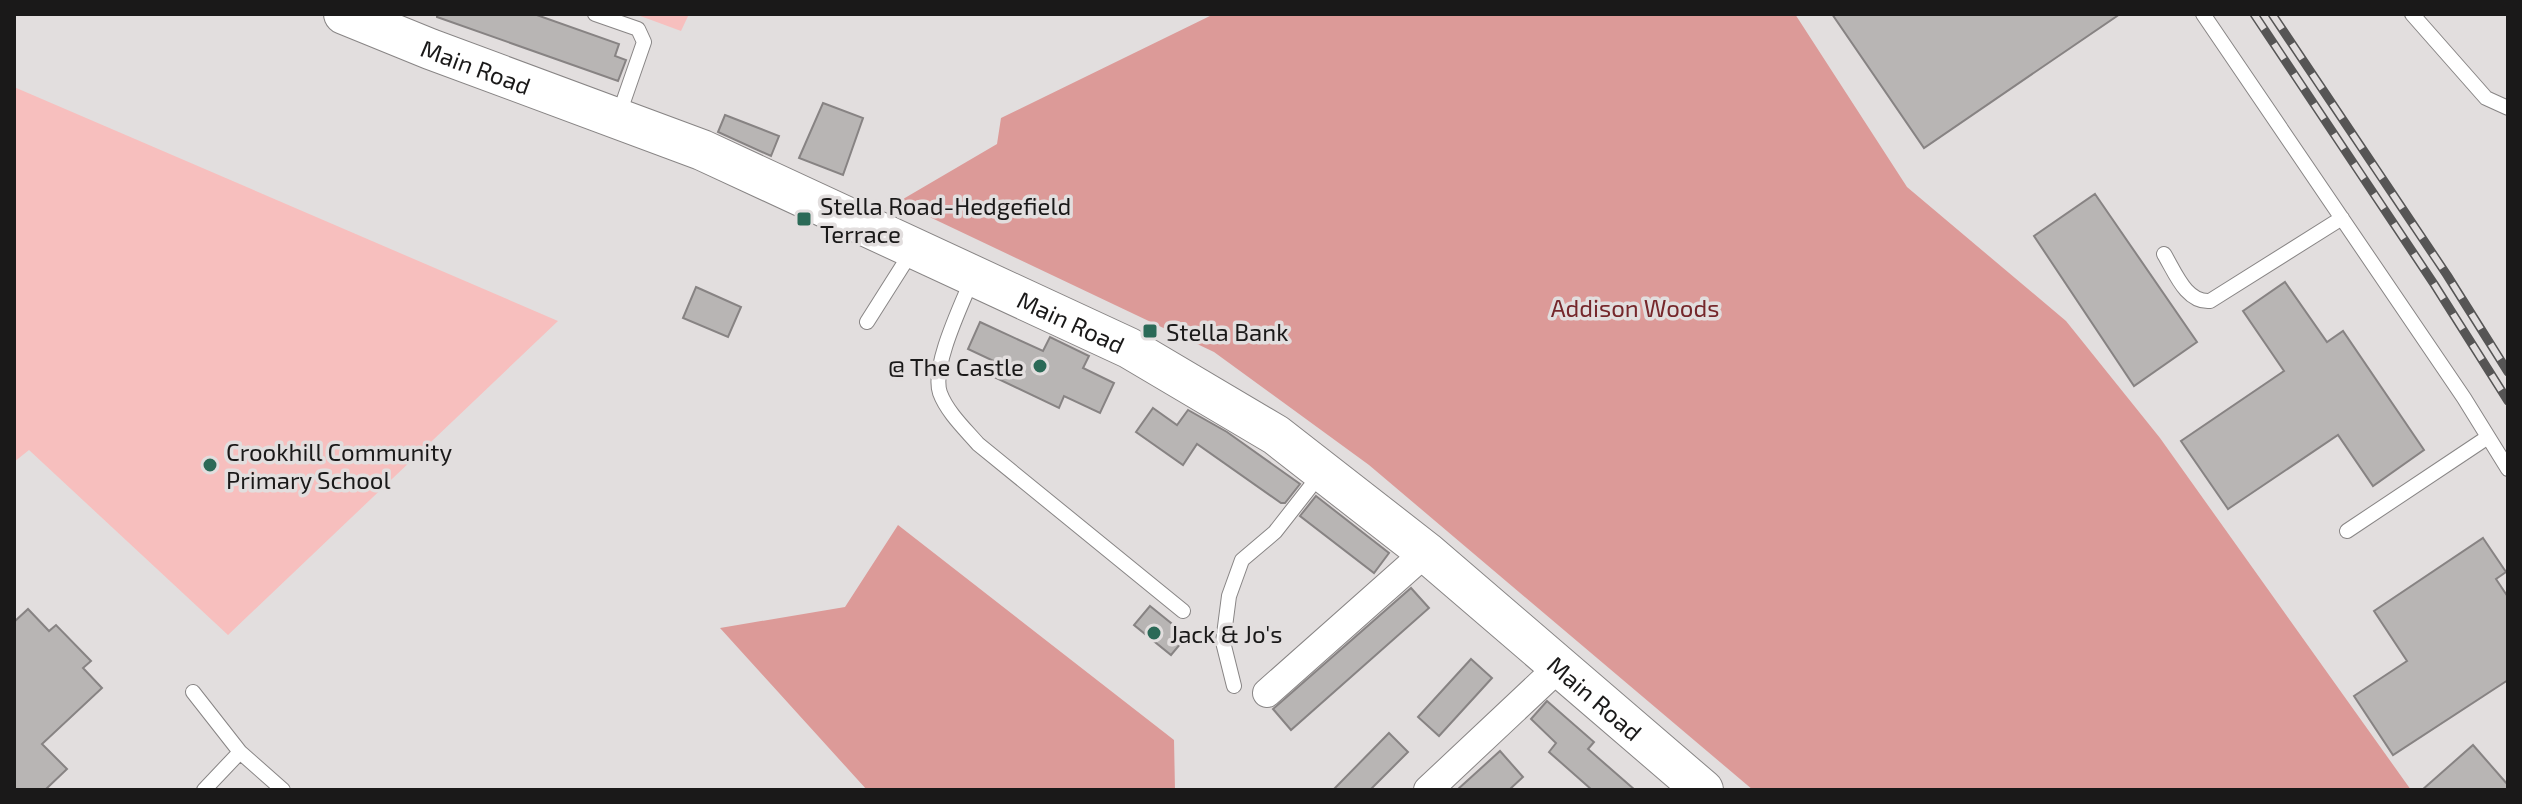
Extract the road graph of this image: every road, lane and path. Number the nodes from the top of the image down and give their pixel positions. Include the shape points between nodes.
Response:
1 (344, 14) edge
2 (595, 14) edge
3 (2203, 14) edge
4 (2412, 14) edge
5 (2508, 108) edge
6 (618, 119) junction
7 (2342, 218) junction
8 (914, 248) junction
9 (2164, 254) dead end
10 (974, 275) junction
11 (867, 322) dead end
12 (2488, 437) junction
13 (2508, 469) edge
14 (1322, 472) junction
15 (2347, 531) dead end
16 (1426, 552) junction
17 (1183, 611) dead end
18 (1560, 666) junction
19 (1234, 686) dead end
20 (193, 692) dead end
21 (1267, 693) dead end
22 (240, 752) junction
23 (204, 790) edge
24 (283, 790) edge
25 (1428, 790) edge
26 (1703, 790) edge

1 - 6 main road, Main Road
2 - 6 lane via 638,29 644,42
3 - 7 lane
4 - 5 lane via 2486,98
6 - 8 main road, Main Road via 702,150
7 - 9 lane via 2210,301 2189,295
7 - 12 lane
8 - 10 main road, Main Road
8 - 11 lane
10 - 14 main road, Main Road via 1129,348 1276,435
10 - 17 lane via 943,352 939,391 945,401 978,444
12 - 13 lane
12 - 15 lane
14 - 16 main road, Main Road
14 - 19 lane via 1275,532 1242,560 1229,596 1223,642
16 - 18 main road, Main Road
16 - 21 street
18 - 25 street
18 - 26 main road, Main Road
20 - 22 lane
22 - 23 lane
22 - 24 lane

